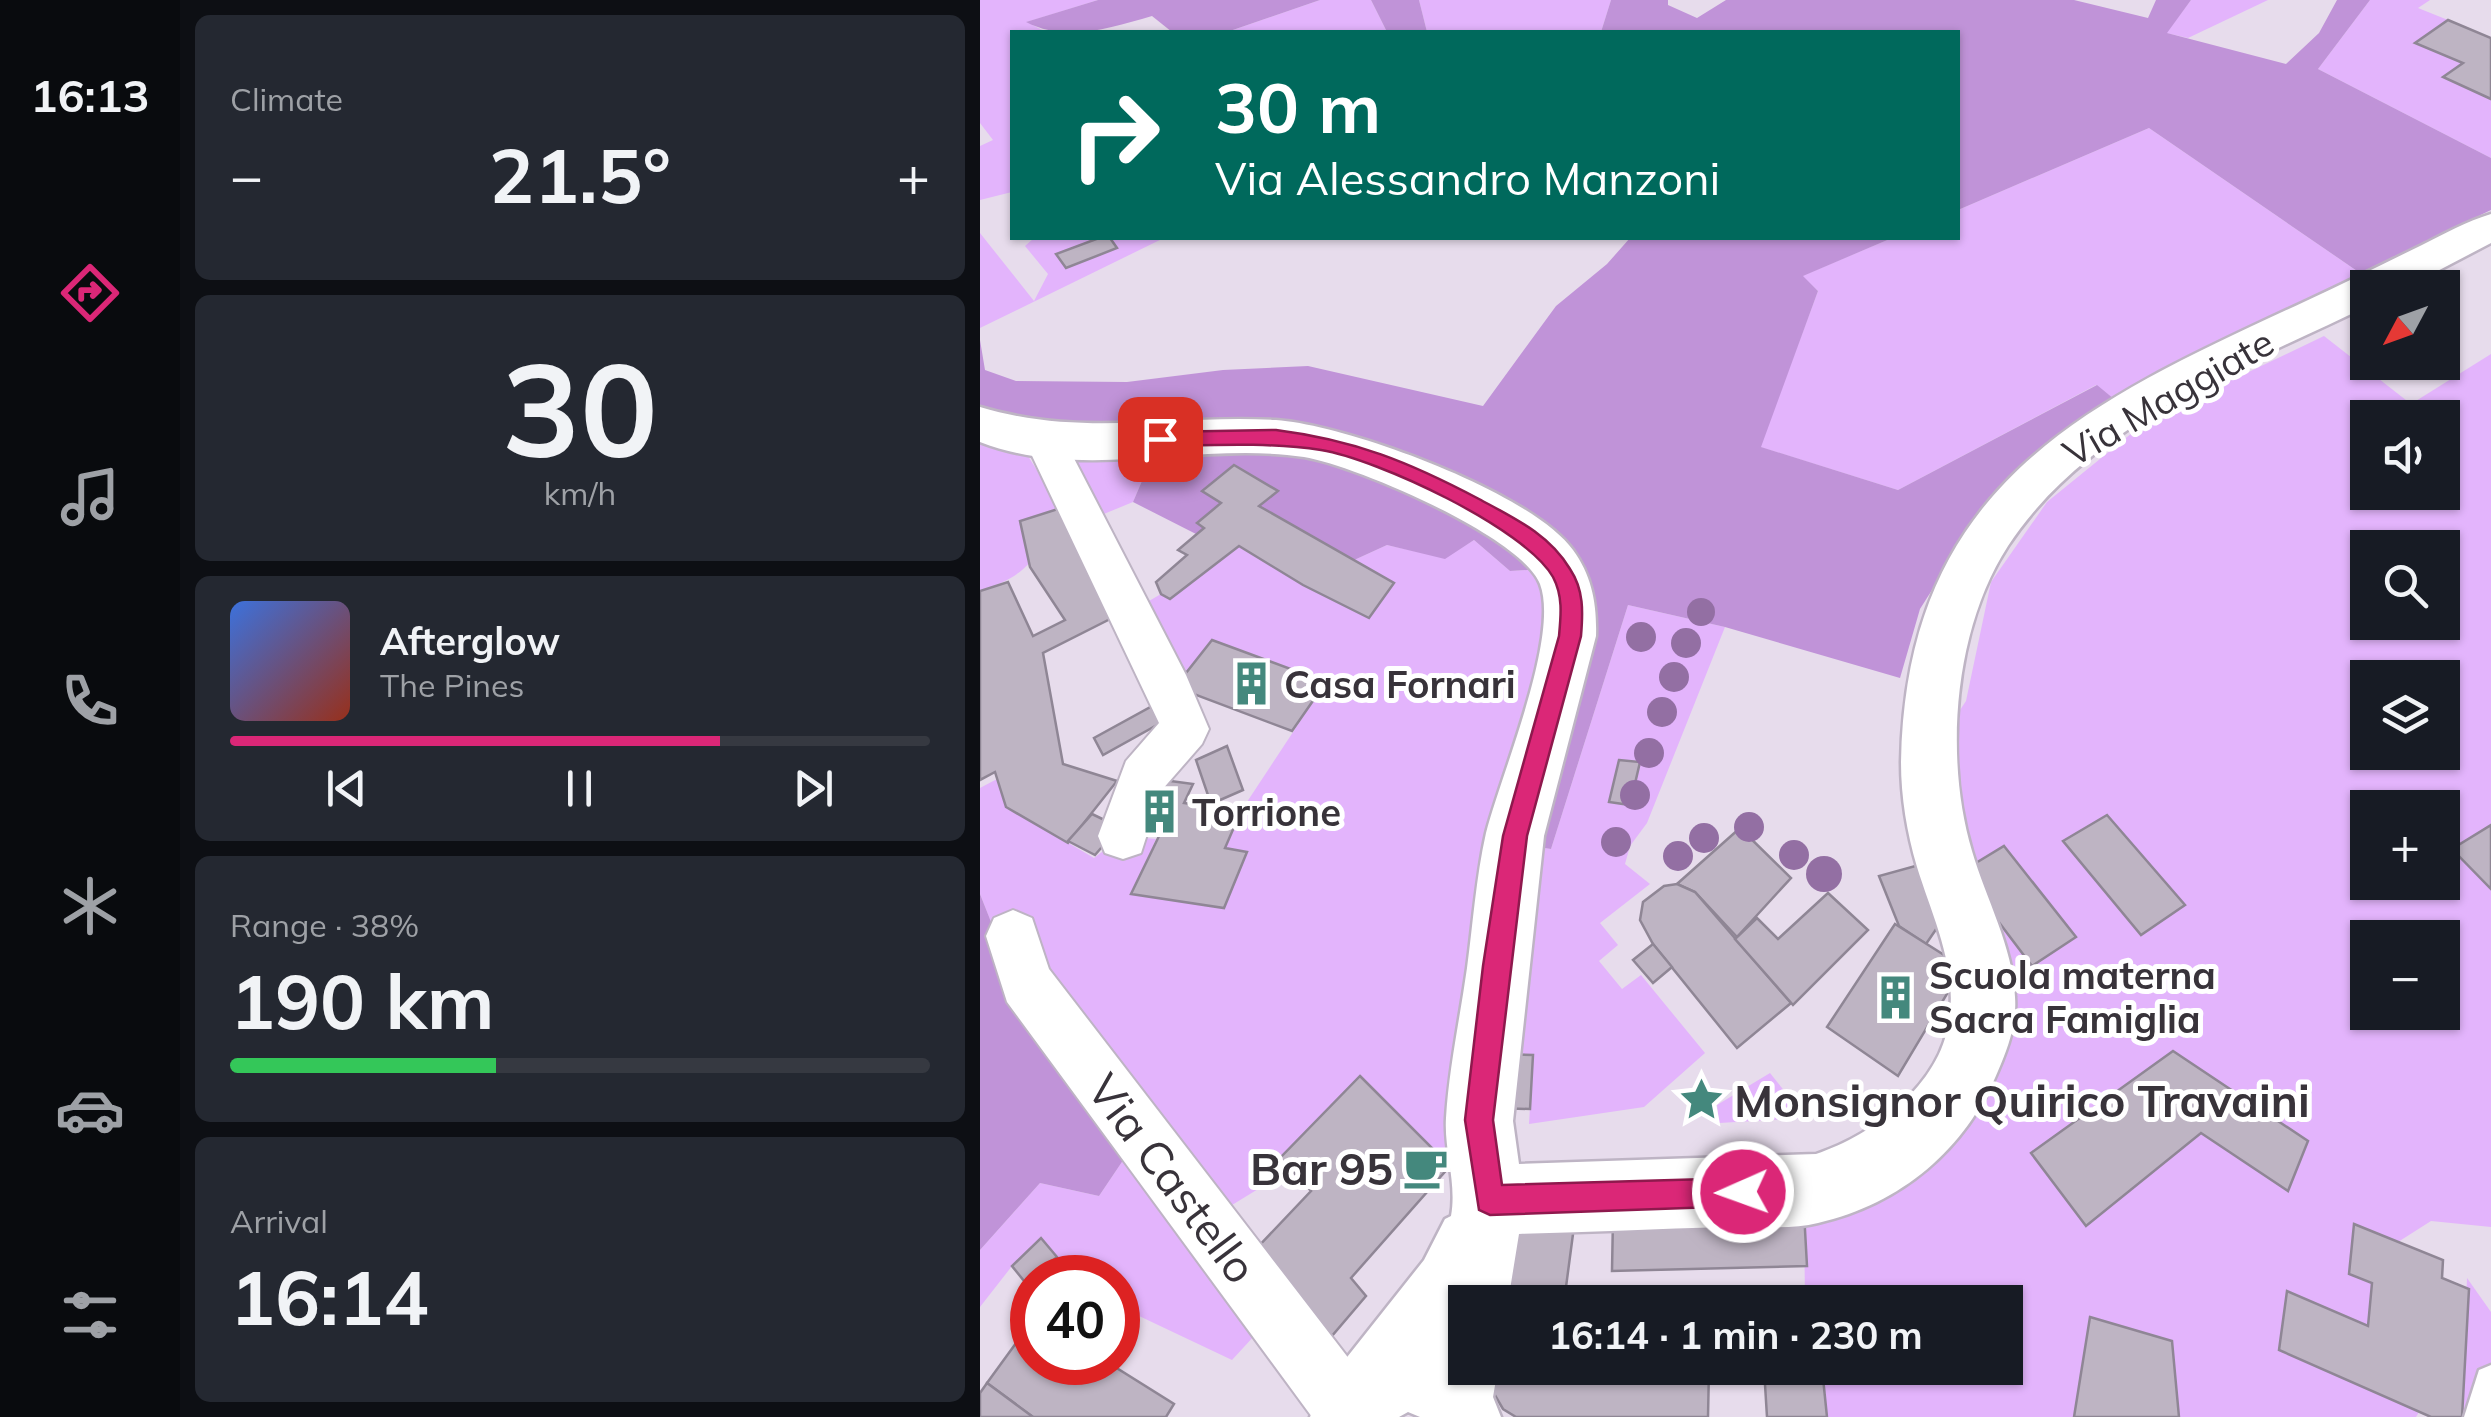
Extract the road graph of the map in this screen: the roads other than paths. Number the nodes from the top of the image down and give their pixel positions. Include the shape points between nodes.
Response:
1 (2491, 227) edge
2 (2404, 270) edge
3 (2350, 297) edge
4 (980, 424) edge
5 (1045, 441) junction
6 (1123, 836) dead end
7 (1012, 936) dead end
8 (1490, 1200) junction
9 (1475, 1285) edge
10 (2491, 1382) edge
11 (1448, 1383) edge
12 (1354, 1408) edge
13 (2481, 1417) edge

1 - 2 street, Via Maggiate
3 - 8 street, Via Maggiate via 2095,431 2020,495 1975,562 1949,625 1930,734 1932,801 1982,978 1983,1012 1975,1050 1928,1120 1899,1150 1816,1190
4 - 5 street via 1002,436
5 - 6 street via 1185,729 1151,759
5 - 8 street via 1276,437 1328,444 1404,468 1520,530 1563,575 1573,605 1570,636 1515,836 1492,999 1479,1120
7 - 12 street, Via Castello via 1026,983
8 - 9 street
8 - 12 street via 1450,1286
10 - 13 lane
11 - 12 street via 1393,1376

